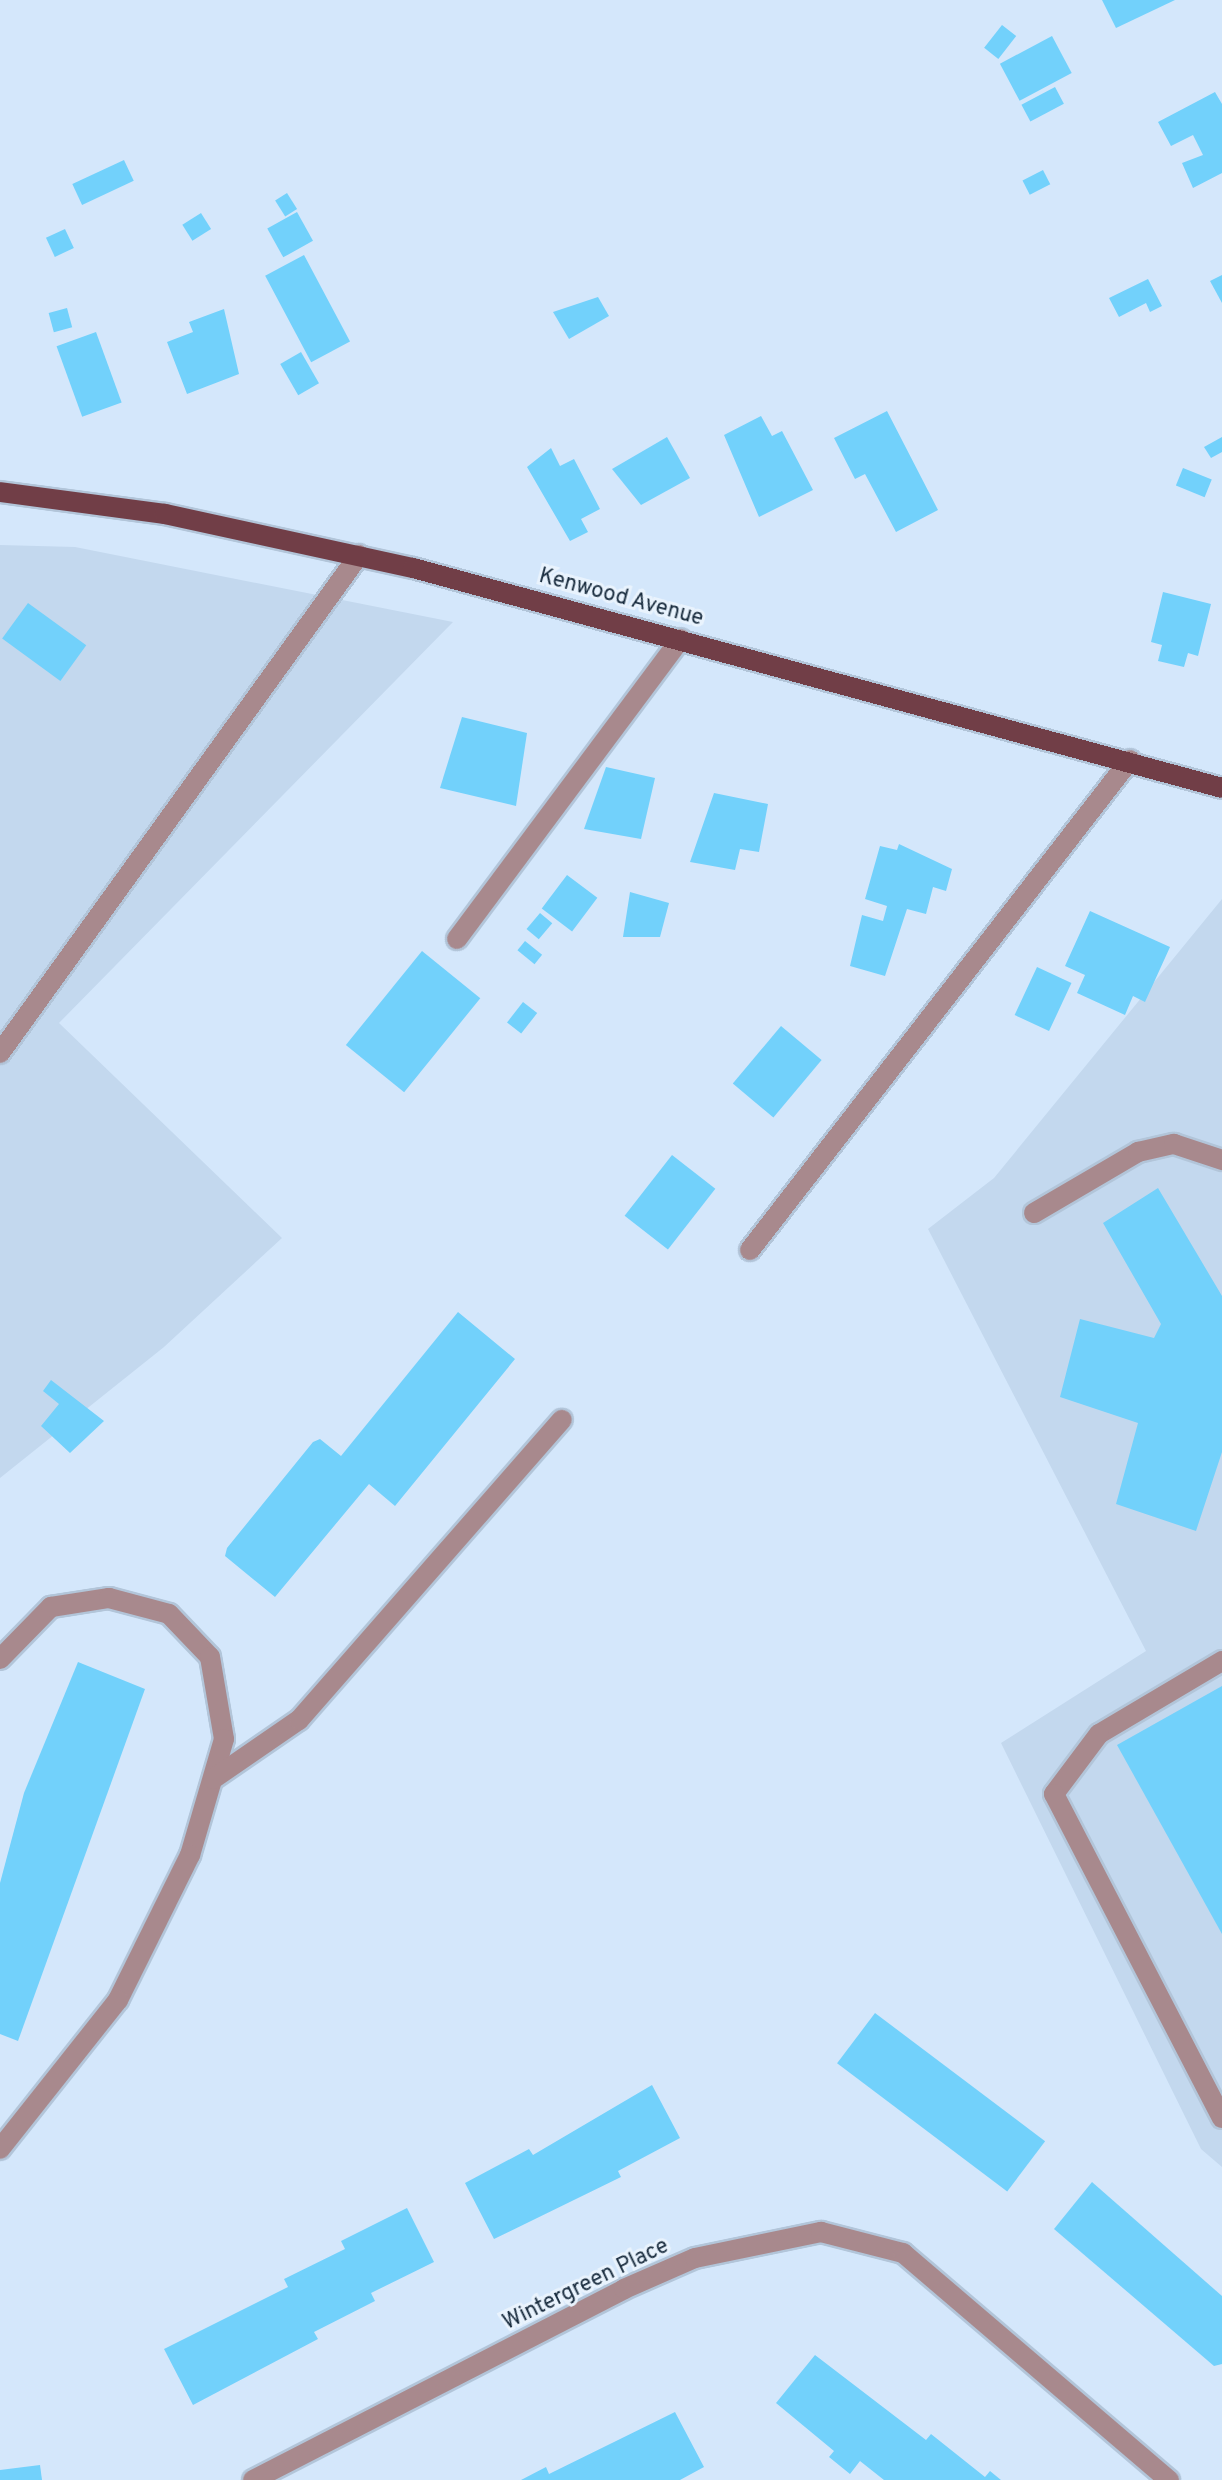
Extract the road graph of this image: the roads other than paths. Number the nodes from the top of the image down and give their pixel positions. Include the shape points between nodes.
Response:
1 (0, 492) edge
2 (359, 555) junction
3 (681, 639) junction
4 (1130, 760) junction
5 (1222, 788) edge
6 (457, 939) dead end
7 (0, 1053) edge
8 (1222, 1160) edge
9 (1034, 1213) dead end
10 (750, 1250) dead end
11 (562, 1420) dead end
12 (0, 1659) edge
13 (1222, 1661) edge
14 (213, 1779) junction
15 (1222, 2118) edge
16 (0, 2149) edge
17 (253, 2480) edge
18 (1169, 2480) edge

1 - 2 main road, Kenwood Avenue via 165,514
2 - 3 main road, Kenwood Avenue
2 - 7 street
3 - 4 main road, Kenwood Avenue
3 - 6 street
4 - 5 main road, Kenwood Avenue
4 - 10 street
8 - 9 street via 1174,1144 1138,1152
11 - 14 street via 299,1720
12 - 14 street via 51,1607 109,1598 169,1614 210,1657 224,1739
13 - 15 street via 1099,1734 1054,1794
14 - 16 street via 190,1855 118,2000
17 - 18 street, Wintergreen Place via 624,2289 695,2258 821,2232 903,2253

